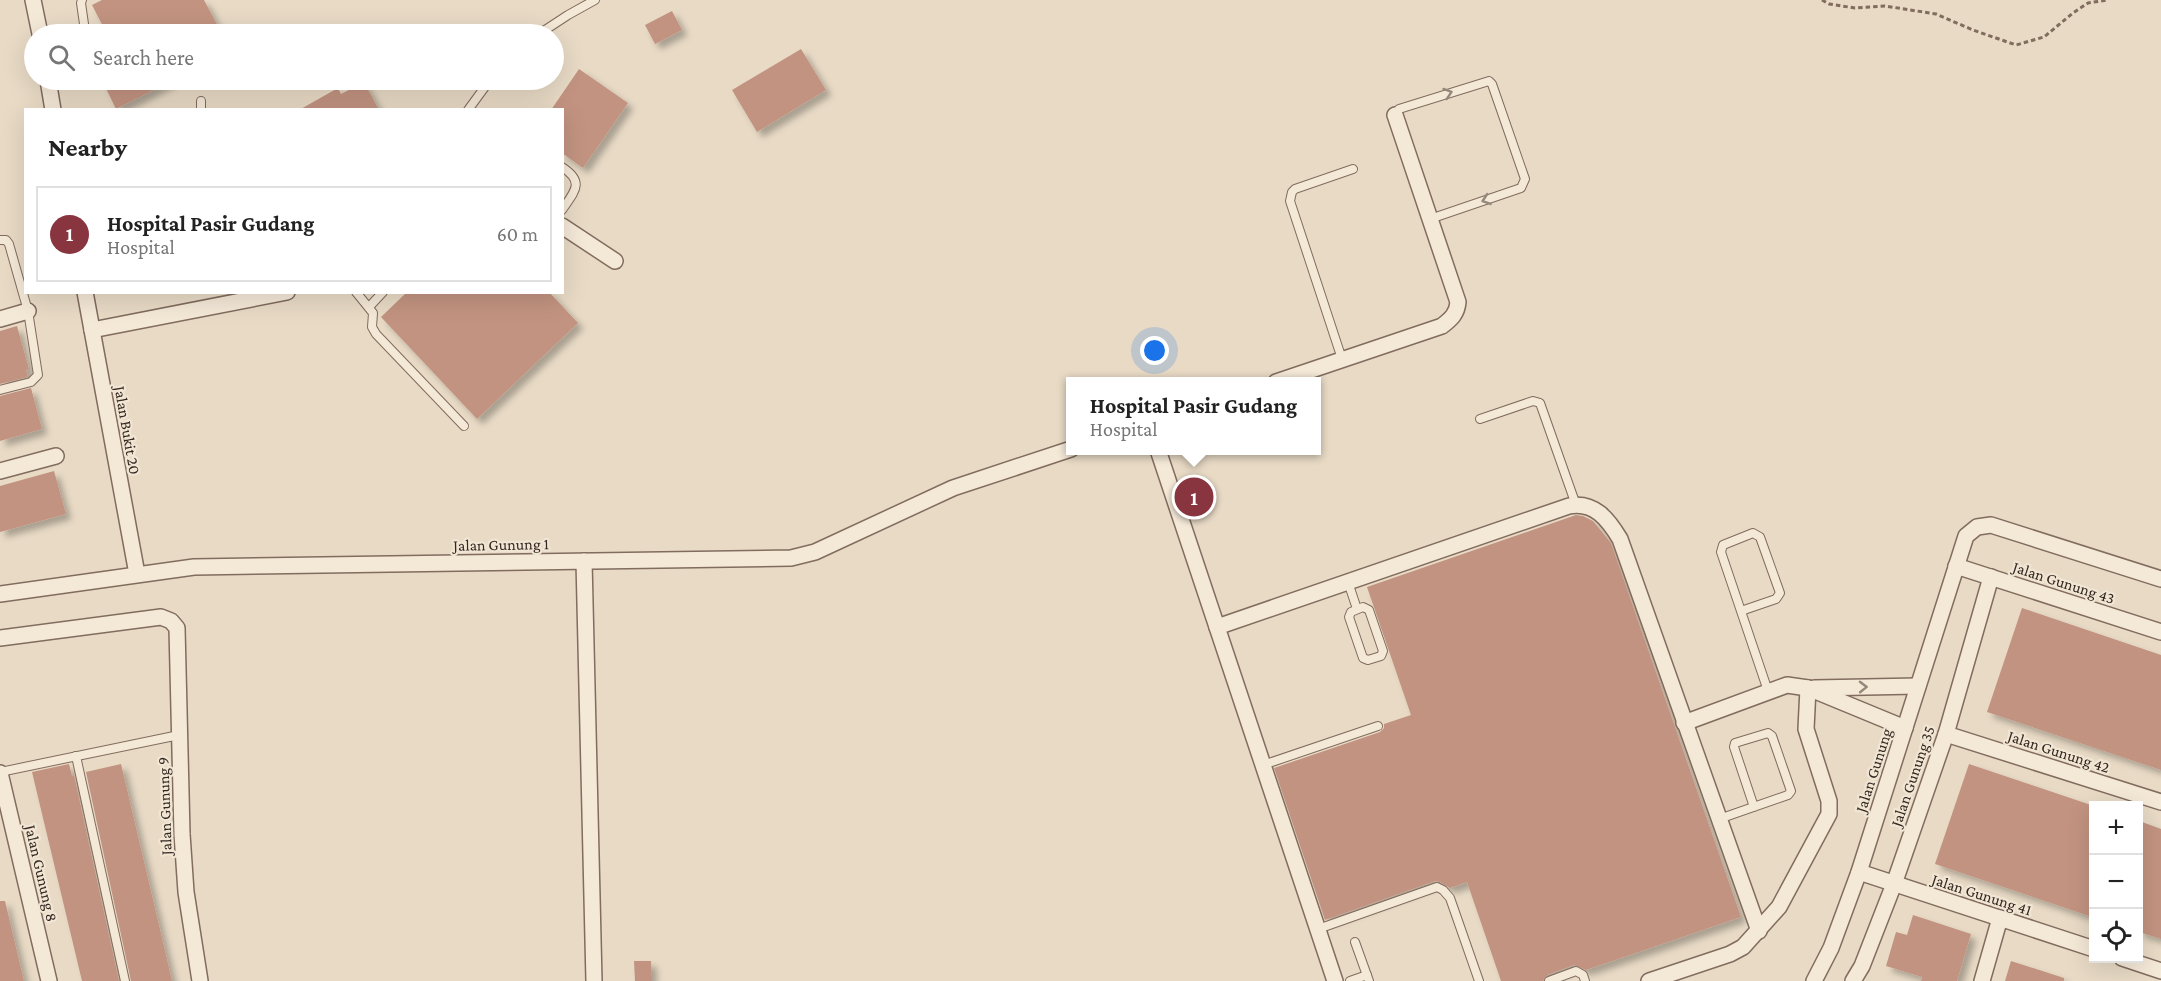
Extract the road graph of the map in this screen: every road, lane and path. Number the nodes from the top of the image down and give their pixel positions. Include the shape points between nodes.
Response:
1 (33, 0) edge
2 (82, 0) edge
3 (595, 0) edge
4 (1822, 0) edge
5 (2107, 0) edge
6 (38, 24) edge
7 (84, 24) edge
8 (555, 24) edge
9 (50, 90) edge
10 (483, 90) edge
11 (201, 100) dead end
12 (53, 108) edge
13 (201, 108) edge
14 (469, 108) edge
15 (1395, 115) joint
16 (564, 167) edge
17 (1353, 169) dead end
18 (564, 207) edge
19 (1430, 219) junction
20 (564, 227) edge
21 (0, 240) edge
22 (615, 261) dead end
23 (85, 294) edge
24 (270, 294) edge
25 (358, 294) edge
26 (381, 294) edge
27 (254, 296) edge
28 (369, 307) junction
29 (28, 311) junction
30 (0, 319) edge
31 (92, 330) junction
32 (1342, 359) junction
33 (1288, 377) edge
34 (0, 390) edge
35 (1480, 419) dead end
36 (464, 426) dead end
37 (1066, 451) edge
38 (1160, 455) edge
39 (56, 456) dead end
40 (0, 471) edge
41 (1576, 505) junction
42 (584, 561) junction
43 (1956, 566) junction
44 (137, 574) junction
45 (1991, 577) junction
46 (2161, 579) edge
47 (1348, 582) junction
48 (0, 594) edge
49 (1357, 609) junction
50 (1741, 611) junction
51 (1217, 627) junction
52 (2161, 632) edge
53 (0, 638) edge
54 (1918, 686) junction
55 (1808, 688) junction
56 (1767, 691) junction
57 (1684, 723) junction
58 (1378, 726) dead end
59 (1905, 728) junction
60 (1946, 734) junction
61 (179, 735) junction
62 (76, 756) junction
63 (1263, 765) junction
64 (0, 773) edge
65 (2161, 802) edge
66 (1754, 807) junction
67 (1718, 820) junction
68 (1859, 872) junction
69 (1894, 884) junction
70 (2000, 918) junction
71 (1318, 928) junction
72 (1759, 931) junction
73 (1355, 942) dead end
74 (2089, 947) edge
75 (2132, 963) edge
76 (2151, 973) edge
77 (1368, 978) edge
78 (49, 981) edge
79 (124, 981) edge
80 (200, 981) edge
81 (594, 981) edge
82 (1335, 981) edge
83 (1350, 981) edge
84 (1479, 981) edge
85 (1549, 981) edge
86 (1585, 981) edge
87 (1649, 981) edge
88 (1814, 981) edge
89 (1853, 981) edge
90 (1982, 981) edge

1 - 6 street
2 - 7 lane
3 - 8 lane
4 - 5 path via 1855,8 1885,6 1936,14 2016,45 2044,37 2088,3
9 - 12 street
10 - 14 lane
11 - 13 lane
15 - 19 street
15 -> 19 lane via 1398,109 1488,81 1525,179 1521,188
16 - 18 lane via 577,182
17 - 32 lane via 1295,189 1290,201
19 - 32 street via 1458,302 1454,316 1442,326
20 - 22 street
21 - 29 lane via 9,244
23 - 31 street, Jalan Bukit 20
24 - 27 street
25 - 28 lane
26 - 28 lane
27 - 31 street
28 - 36 lane via 376,334
29 - 30 street
29 - 34 lane via 38,375 31,382
31 - 44 street, Jalan Bukit 20
32 - 33 street
35 - 41 lane via 1533,401 1540,403
37 - 42 street, Jalan Gunung 1 via 953,488 805,556
38 - 51 street
39 - 40 street
41 - 47 street
41 - 57 street via 1595,509 1620,539
42 - 44 street, Jalan Gunung 1 via 194,567
42 - 81 street
43 - 45 street, Jalan Gunung 43
43 - 46 street, Jalan Gunung via 1966,537 1977,527 1991,525
43 - 54 street, Jalan Gunung
44 - 48 street, Jalan Gunung 1
45 - 52 street, Jalan Gunung 43
45 - 60 street, Jalan Gunung 35
47 - 49 lane
47 - 51 street
49 - 49 lane via 1369,610 1383,651 1381,656 1363,658 1349,617
50 - 50 lane via 1721,548 1753,534 1760,537 1780,593 1776,599
50 - 56 lane
51 - 63 street
53 - 61 street, Jalan Gunung 9 via 161,617 171,621 177,628
55 -> 54 street
54 - 59 street, Jalan Gunung
55 - 56 street via 1786,685
55 - 59 street
55 - 72 street via 1806,729 1829,801 1829,814 1779,907
56 - 57 street
57 - 67 street
58 - 63 lane
59 - 68 street, Jalan Gunung
60 - 65 street, Jalan Gunung 42
60 - 69 street, Jalan Gunung 35
61 - 62 lane
61 - 80 street, Jalan Gunung 9 via 186,892
62 - 64 lane
62 - 79 lane
63 - 71 street
64 - 78 street, Jalan Gunung 8
66 - 66 lane via 1791,791 1768,733 1735,743 1734,747
66 - 67 lane
67 - 72 street
68 - 69 street, Jalan Gunung 41
68 - 88 street, Jalan Gunung via 1831,948
69 - 70 street, Jalan Gunung 41
69 - 89 street, Jalan Gunung 35
70 - 74 street, Jalan Gunung 41
70 - 90 street
71 - 82 street
71 - 84 lane via 1437,887 1450,898
72 - 87 street via 1743,948 1730,954
73 - 77 lane
75 - 76 street
77 - 83 lane
85 - 86 lane via 1576,971

